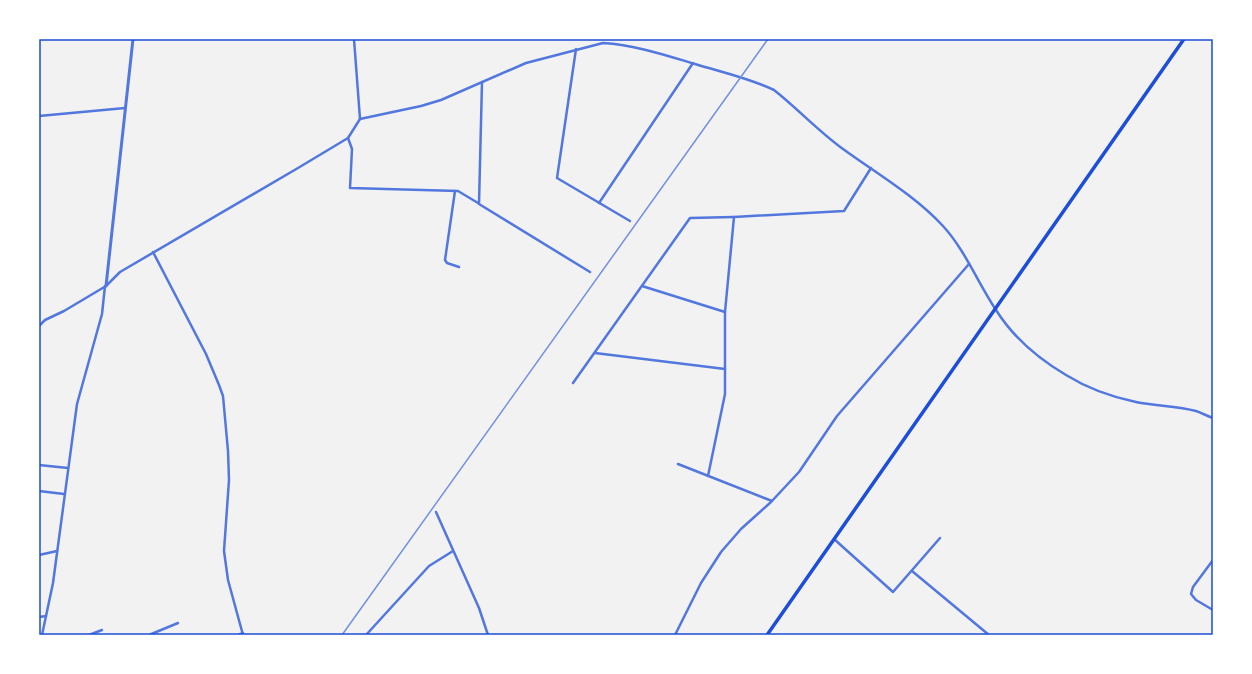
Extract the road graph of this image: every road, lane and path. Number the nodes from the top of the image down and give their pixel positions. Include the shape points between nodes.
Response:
1 (133, 39) edge
2 (354, 39) edge
3 (1184, 39) edge
4 (576, 49) junction
5 (693, 63) junction
6 (482, 82) junction
7 (125, 108) junction
8 (39, 116) edge
9 (360, 119) junction
10 (348, 138) junction
11 (871, 168) junction
12 (455, 191) junction
13 (599, 203) junction
14 (479, 204) junction
15 (734, 217) junction
16 (630, 222) dead end
17 (153, 252) junction
18 (968, 264) junction
19 (460, 267) dead end
20 (590, 272) dead end
21 (106, 286) junction
22 (642, 286) junction
23 (995, 309) junction
24 (725, 312) junction
25 (39, 326) edge
26 (595, 352) junction
27 (725, 369) junction
28 (573, 382) dead end
29 (1213, 418) edge
30 (678, 464) dead end
31 (39, 465) edge
32 (68, 468) junction
33 (708, 476) junction
34 (39, 491) edge
35 (64, 494) junction
36 (772, 501) junction
37 (436, 512) dead end
38 (940, 538) dead end
39 (834, 539) junction
40 (57, 550) junction
41 (453, 551) junction
42 (39, 555) edge
43 (1213, 560) edge
44 (912, 571) junction
45 (1213, 610) edge
46 (46, 616) junction
47 (39, 617) edge
48 (178, 623) dead end
49 (102, 630) dead end
50 (243, 634) edge
51 (42, 635) edge
52 (89, 635) edge
53 (149, 635) edge
54 (238, 635) edge
55 (366, 635) edge
56 (488, 635) edge
57 (675, 635) edge
58 (767, 635) edge
59 (989, 635) edge

1 - 7 street
2 - 9 street
3 - 23 main road
4 - 5 street via 603,43 624,44
4 - 6 street via 526,63
4 - 13 street via 557,178
5 - 11 street via 774,90 841,148
5 - 13 street
6 - 9 street via 441,100
6 - 14 street
7 - 8 street
7 - 21 street
9 - 10 street
10 - 12 street via 352,149 350,188
10 - 17 street
11 - 15 street via 844,211
11 - 18 street via 931,214 955,239
12 - 14 street
12 - 19 street via 445,260
13 - 16 street
14 - 20 street
15 - 22 street via 690,218
15 - 24 street
17 - 21 street via 120,272
17 - 50 street via 206,354 223,396 229,480 224,550 228,580
18 - 23 street
18 - 36 street via 838,416 799,472
21 - 25 street via 45,320
21 - 32 street via 102,314 77,404
22 - 24 street
22 - 26 street
23 - 29 street via 1020,340 1050,365 1074,380 1121,398 1195,411
23 - 39 main road
24 - 27 street
26 - 27 street
26 - 28 street
27 - 33 street via 725,394
30 - 33 street
31 - 32 street
32 - 35 street
33 - 36 street
34 - 35 street
35 - 40 street
36 - 57 street via 741,529 721,552
37 - 41 street
38 - 44 street
39 - 44 street via 893,592
39 - 58 main road
40 - 42 street
40 - 46 street
41 - 55 street via 429,566
41 - 56 street via 479,608
43 - 45 street via 1193,587 1191,594
44 - 59 street
46 - 47 street
46 - 51 street
48 - 53 street
49 - 52 street
50 - 54 street

